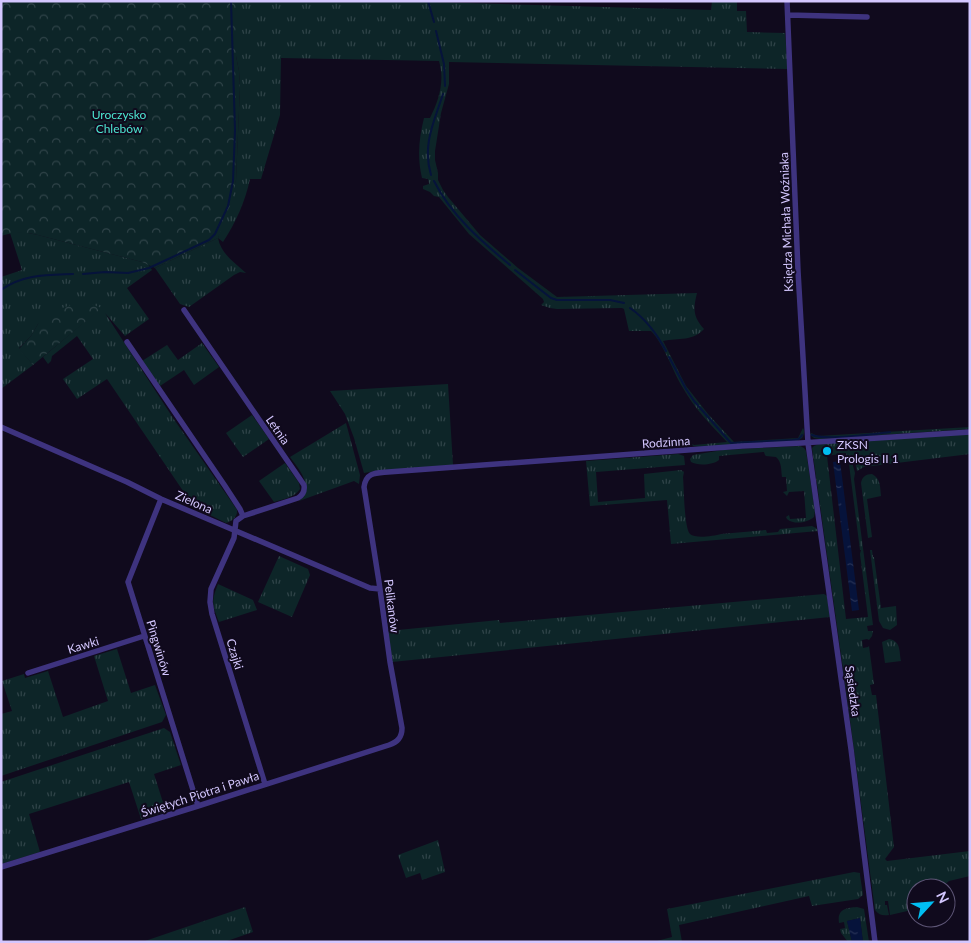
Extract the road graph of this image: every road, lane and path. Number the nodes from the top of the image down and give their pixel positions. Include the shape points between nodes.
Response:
1 (787, 1) edge
2 (788, 15) junction
3 (867, 17) dead end
4 (184, 310) dead end
5 (127, 342) dead end
6 (1, 427) edge
7 (970, 432) edge
8 (808, 443) junction
9 (366, 479) joint
10 (161, 499) junction
11 (243, 516) junction
12 (234, 530) junction
13 (380, 589) junction
14 (144, 636) junction
15 (28, 673) dead end
16 (401, 735) joint
17 (265, 784) junction
18 (198, 806) junction
19 (1, 867) edge
20 (875, 942) edge

1 - 2 street, Księdza Michała Woźniaka
2 - 3 street
2 - 8 street, Księdza Michała Woźniaka
4 - 11 street, Letnia via 304,485 298,498
5 - 11 street
6 - 10 street, Zielona
7 - 8 street, Rodzinna
8 - 9 street, Rodzinna via 374,473
8 - 20 street, Sąsiedzka
9 - 13 street, Pelikanów via 364,487
10 - 12 street, Zielona
10 - 14 street, Pingwinów via 128,582
11 - 12 street via 236,521
12 - 13 street, Zielona via 370,588
12 - 17 street, Czajki via 234,538 212,589 210,602
13 - 16 street, Pelikanów
14 - 15 street, Kawki
14 - 18 street, Pingwinów
16 - 17 street, Świętych Piotra i Pawła via 392,744
17 - 18 street, Świętych Piotra i Pawła
18 - 19 street, Świętych Piotra i Pawła

